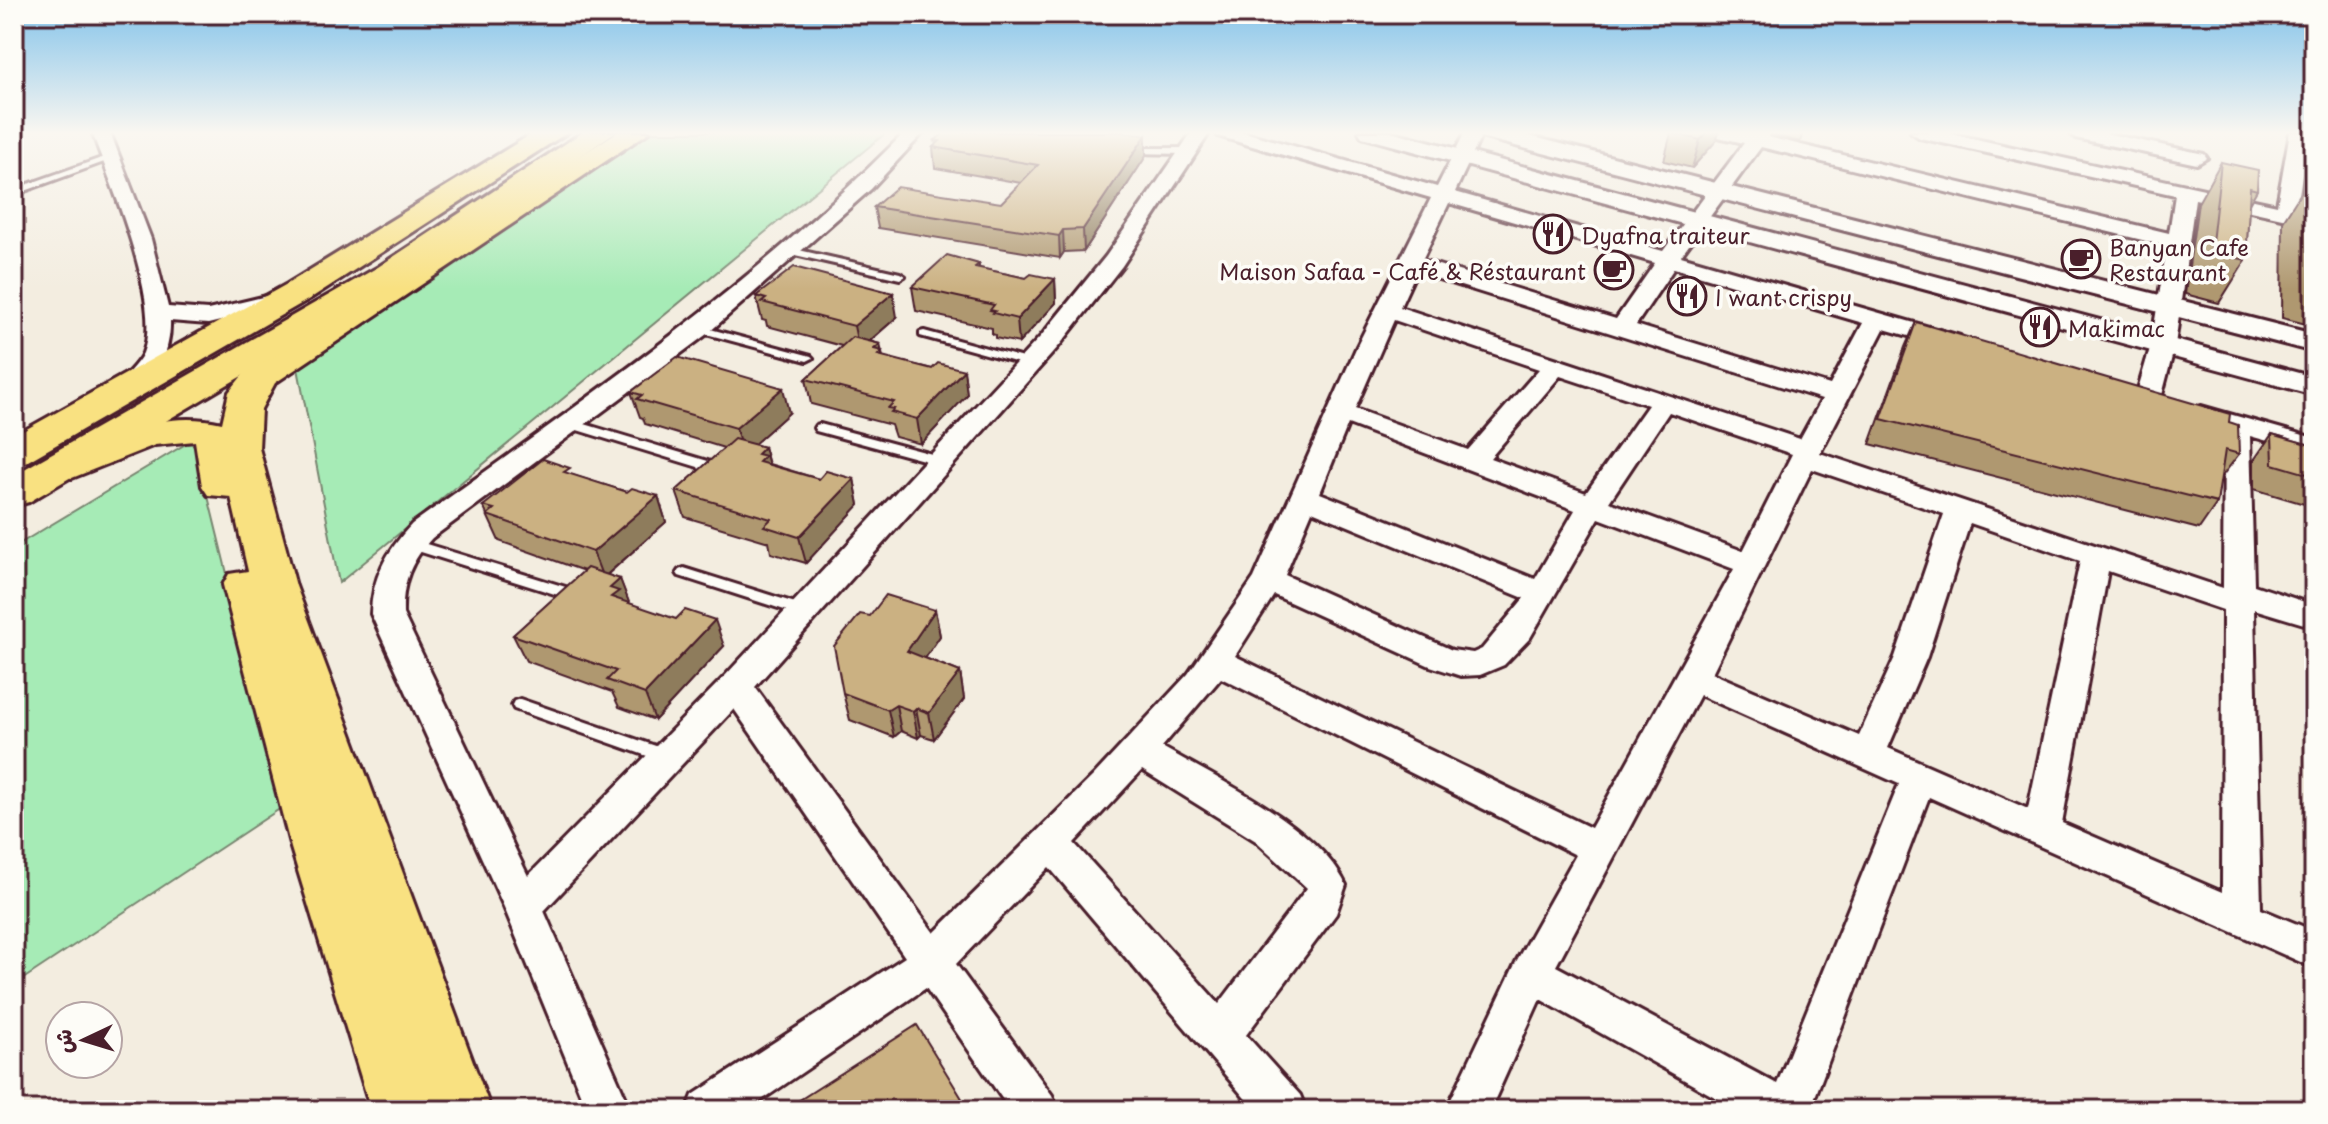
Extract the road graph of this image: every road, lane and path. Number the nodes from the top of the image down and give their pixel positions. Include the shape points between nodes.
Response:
1 (35, 184) edge
2 (119, 184) edge
3 (470, 184) edge
4 (498, 184) edge
5 (525, 184) edge
6 (555, 184) edge
7 (865, 184) edge
8 (1165, 184) edge
9 (1417, 184) edge
10 (1448, 184) edge
11 (1592, 184) edge
12 (1698, 184) edge
13 (1724, 184) edge
14 (1951, 184) edge
15 (2157, 184) edge
16 (2191, 184) edge
17 (2293, 184) edge
18 (1720, 190) junction
19 (14, 192) edge
20 (1445, 192) junction
21 (2189, 192) junction
22 (2286, 213) junction
23 (1696, 218) junction
24 (2314, 219) edge
25 (2178, 242) junction
26 (790, 251) junction
27 (1670, 259) junction
28 (1410, 263) junction
29 (900, 276) dead end
30 (299, 291) junction
31 (2167, 303) junction
32 (1387, 310) junction
33 (160, 313) junction
34 (352, 313) junction
35 (1877, 319) junction
36 (1622, 328) junction
37 (699, 329) junction
38 (924, 334) dead end
39 (2314, 343) edge
40 (2163, 345) junction
41 (1967, 346) edge
42 (807, 358) dead end
43 (1030, 363) junction
44 (1555, 366) junction
45 (2314, 386) edge
46 (129, 387) junction
47 (1837, 395) junction
48 (1662, 403) junction
49 (1340, 412) junction
50 (568, 423) junction
51 (2237, 425) junction
52 (820, 428) dead end
53 (115, 435) junction
54 (2314, 446) edge
55 (1806, 454) junction
56 (942, 461) junction
57 (1473, 461) junction
58 (24, 468) edge
59 (705, 468) edge
60 (1304, 497) junction
61 (1592, 506) junction
62 (1960, 510) junction
63 (410, 544) junction
64 (2096, 555) junction
65 (1752, 565) junction
66 (684, 573) dead end
67 (1268, 580) junction
68 (1541, 593) junction
69 (582, 598) edge
70 (2241, 598) junction
71 (803, 611) junction
72 (2314, 616) edge
73 (1216, 661) junction
74 (1693, 678) junction
75 (736, 686) junction
76 (520, 705) dead end
77 (1139, 751) junction
78 (1868, 755) junction
79 (668, 757) junction
80 (1919, 778) junction
81 (2042, 832) junction
82 (1051, 843) junction
83 (1596, 848) junction
84 (523, 907) junction
85 (2242, 919) junction
86 (2314, 950) edge
87 (932, 961) junction
88 (1531, 973) junction
89 (1220, 1036) junction
90 (1770, 1107) edge
91 (403, 1110) edge
92 (459, 1110) edge
93 (609, 1110) edge
94 (709, 1110) edge
95 (1036, 1110) edge
96 (1284, 1110) edge
97 (1468, 1110) edge

1 - 19 lane
2 - 33 street
3 - 30 main road
4 - 58 main road via 315,300
5 - 53 main road via 445,239
6 - 34 main road
7 - 26 street
8 - 43 street via 1083,302
9 - 20 street
10 - 20 street
11 - 23 street
12 - 18 street
13 - 18 street
14 - 25 street
15 - 21 street
16 - 21 street
17 - 22 street
18 - 23 street
18 - 31 street
20 - 27 street
20 - 28 street
21 - 22 street
21 - 25 street
22 - 24 street
23 - 27 street
23 - 40 street
25 - 31 street
26 - 29 lane
26 - 37 street
27 - 35 street
27 - 36 street
28 - 32 street
28 - 36 street
30 - 33 street via 230,313
30 - 46 main road
31 - 39 street
31 - 40 street
32 - 44 street
32 - 49 street
33 - 46 street via 157,347
34 - 53 main road via 192,401
34 - 92 main road via 262,375 242,409 239,448 274,586
35 - 41 street
35 - 47 street
36 - 47 street
37 - 42 lane
37 - 50 street
38 - 43 lane
40 - 45 street
40 - 51 street via 2156,401
43 - 56 street
44 - 48 street
44 - 57 street
46 - 58 main road
47 - 55 street
48 - 55 street
48 - 61 street
49 - 57 street
49 - 60 street
50 - 59 lane
50 - 63 street
51 - 54 street
51 - 70 street
52 - 56 lane
53 - 58 main road
55 - 62 street
55 - 65 street
56 - 71 street
57 - 61 street
58 - 91 main road via 181,427 213,433 239,562 318,848
60 - 67 street
60 - 68 street
61 - 65 street
61 - 68 street
62 - 64 street
62 - 78 street via 1911,657
63 - 69 lane
63 - 84 street via 392,569 387,614
64 - 70 street
64 - 81 street
65 - 74 street
66 - 71 lane
67 - 68 street via 1441,658 1473,666 1496,655
67 - 73 street
70 - 72 street
70 - 85 street
71 - 75 street
73 - 77 street
73 - 83 street
74 - 78 street
74 - 83 street
75 - 79 street
75 - 87 street
76 - 79 lane
77 - 82 street
77 - 89 street via 1275,837 1317,868 1327,885 1322,902
78 - 80 street
79 - 84 street
80 - 81 street
80 - 90 street
81 - 85 street
82 - 87 street
82 - 89 street
83 - 88 street
84 - 93 street
85 - 86 street
87 - 94 street
87 - 95 street
88 - 90 street
88 - 97 street
89 - 96 street

